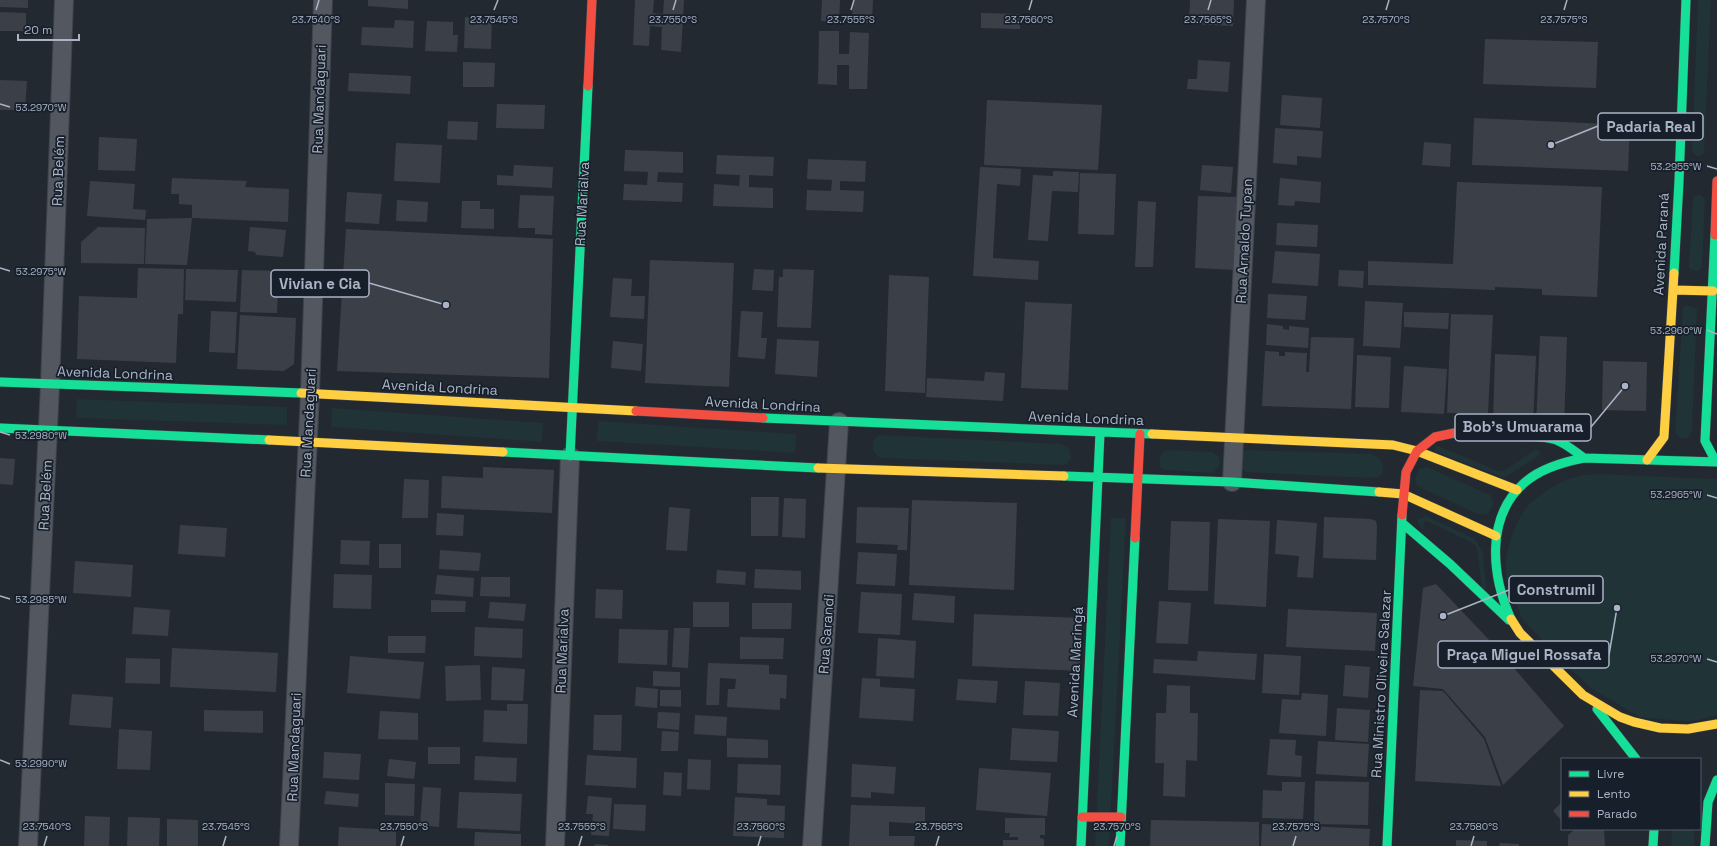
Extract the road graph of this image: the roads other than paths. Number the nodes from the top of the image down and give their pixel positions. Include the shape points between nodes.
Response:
1 (64, 0) edge
2 (323, 0) edge
3 (592, 0) edge
4 (1256, 0) edge
5 (1686, 0) edge
6 (1717, 181) edge
7 (1673, 290) junction
8 (1713, 291) junction
9 (0, 382) edge
10 (50, 385) junction
11 (310, 393) junction
12 (573, 408) junction
13 (839, 422) junction
14 (0, 428) edge
15 (48, 431) junction
16 (1100, 433) junction
17 (1140, 434) junction
18 (1235, 437) junction
19 (306, 442) junction
20 (1417, 451) junction
21 (570, 456) junction
22 (1584, 458) junction
23 (1647, 460) junction
24 (1717, 462) edge
25 (836, 469) junction
26 (1097, 479) junction
27 (1137, 480) junction
28 (1232, 482) junction
29 (1517, 490) junction
30 (1403, 494) junction
31 (1402, 523) junction
32 (1496, 536) junction
33 (1515, 626) junction
34 (1588, 699) junction
35 (1717, 724) edge
36 (1635, 758) edge
37 (1717, 780) edge
38 (1082, 817) junction
39 (1121, 817) junction
40 (1654, 830) edge
41 (28, 846) edge
42 (289, 846) edge
43 (555, 846) edge
44 (812, 846) edge
45 (1081, 846) edge
46 (1120, 846) edge
47 (1387, 846) edge
48 (1653, 846) edge
49 (1705, 846) edge

1 - 10 street, Rua Belém
2 - 11 street, Rua Mandaguari
3 - 12 main road, Rua Marialva
4 - 18 street, Rua Arnaldo Tupan
5 - 7 main road, Avenida Paraná
6 - 8 main road
7 - 8 main road
7 - 23 main road, Avenida Paraná via 1664,437
8 - 24 main road via 1705,441
9 - 10 main road, Avenida Londrina
10 - 11 main road, Avenida Londrina
10 - 15 street, Rua Belém
11 - 12 main road, Avenida Londrina
11 - 19 street, Rua Mandaguari
12 - 13 main road, Avenida Londrina
12 - 21 main road, Rua Marialva
13 - 16 main road, Avenida Londrina
13 - 25 street, Rua Sarandi
14 - 15 main road
15 - 19 main road
15 - 41 street, Rua Belém
16 - 17 main road, Avenida Londrina
16 - 26 main road, Avenida Maringá
17 - 18 main road, Avenida Londrina
17 - 27 main road
18 - 20 main road, Avenida Londrina via 1394,445
18 - 28 street, Rua Arnaldo Tupan
19 - 21 main road
19 - 42 street, Rua Mandaguari
20 - 22 main road via 1435,437 1454,433 1549,437 1563,442
20 - 29 main road, Avenida Londrina
20 - 30 main road, Rua Ministro Oliveira Salazar via 1406,472
21 - 25 main road
21 - 43 street, Rua Marialva
22 - 23 main road
22 - 29 main road via 1556,465 1531,478
23 - 24 main road
25 - 26 main road
25 - 44 street, Rua Sarandi
26 - 27 main road
26 - 38 main road, Avenida Maringá
27 - 28 main road
27 - 39 main road
28 - 30 main road
29 - 32 main road via 1502,515
30 - 31 main road, Rua Ministro Oliveira Salazar
30 - 32 main road
31 - 33 main road via 1450,564
31 - 47 main road, Rua Ministro Oliveira Salazar
32 - 33 main road via 1497,577
33 - 34 main road
34 - 35 main road via 1634,724 1676,730
34 - 36 main road
37 - 49 main road via 1708,802
38 - 39 main road
38 - 45 main road, Avenida Maringá
39 - 46 main road
40 - 48 main road

